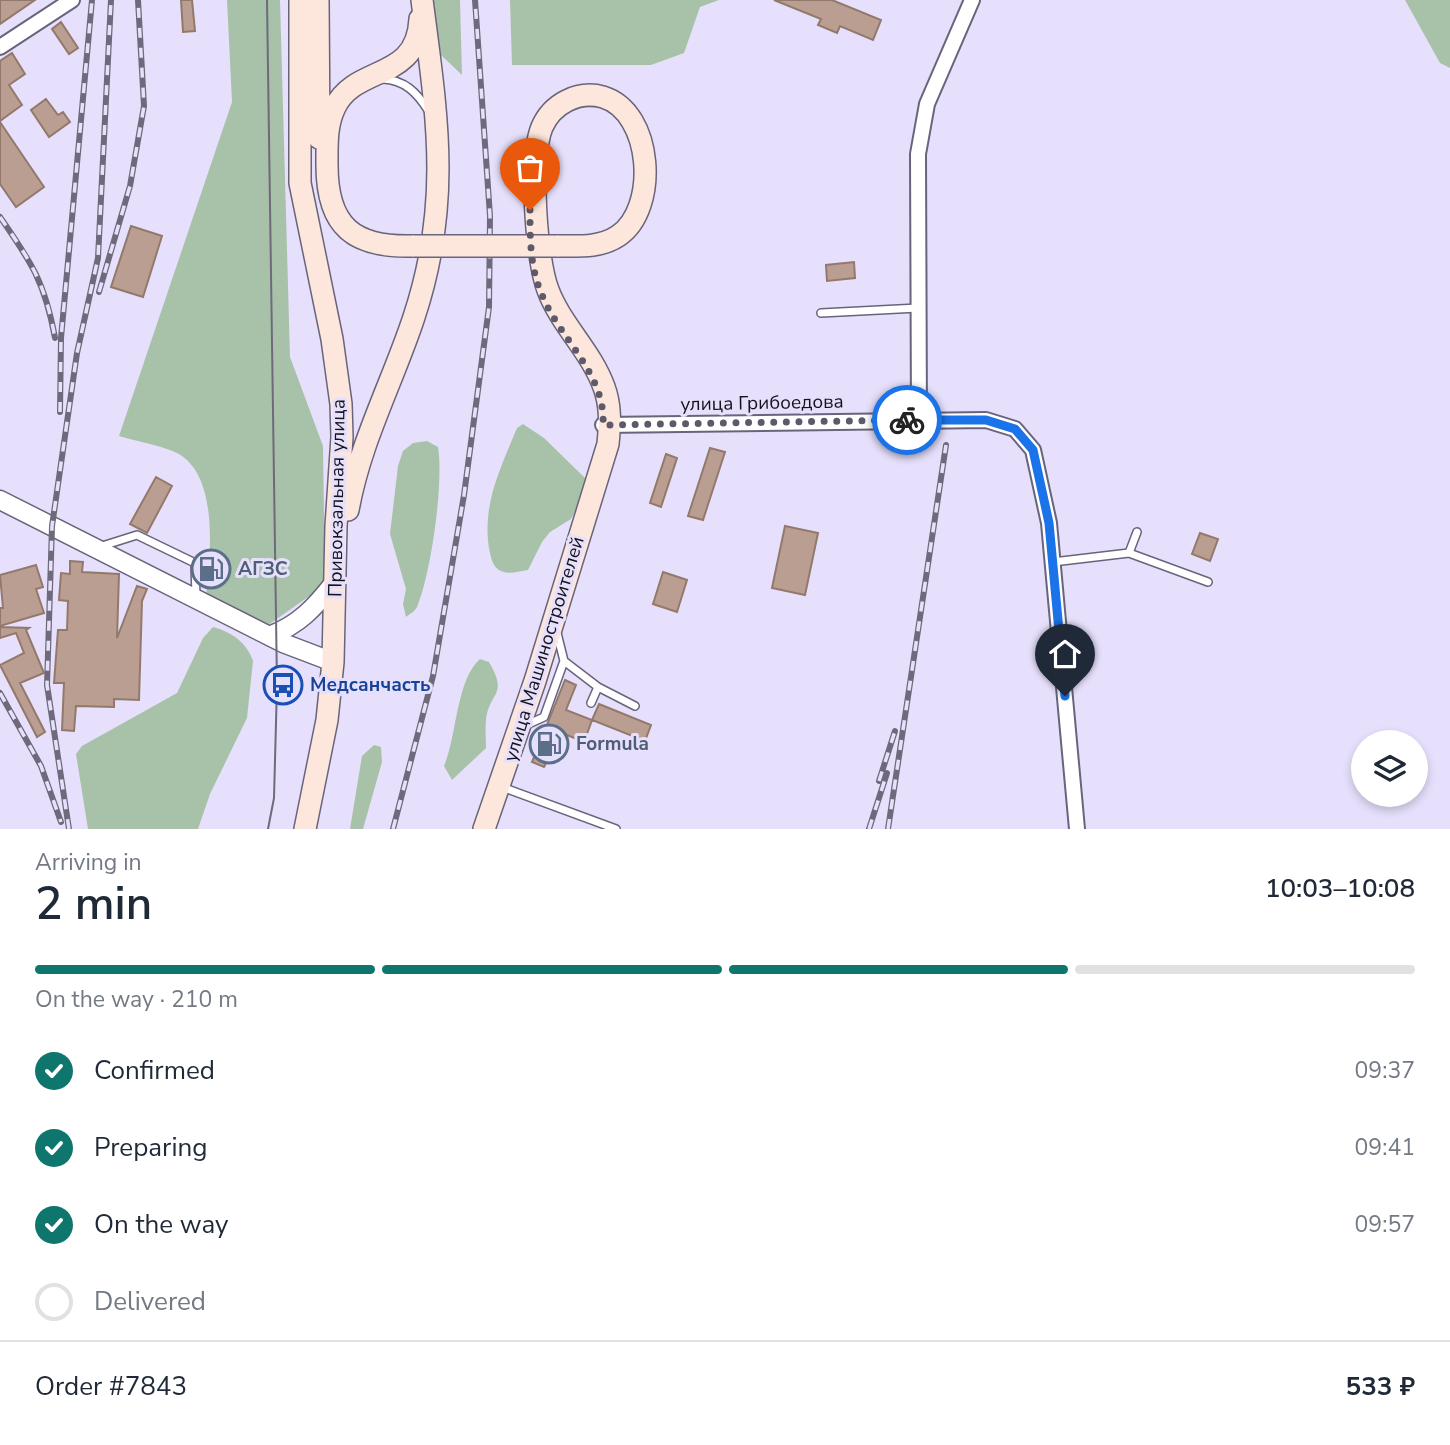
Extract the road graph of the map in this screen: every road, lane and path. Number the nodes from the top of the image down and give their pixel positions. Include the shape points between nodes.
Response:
1 (72, 0) edge
2 (300, 0) edge
3 (318, 0) edge
4 (421, 0) edge
5 (972, 0) edge
6 (0, 47) edge
7 (371, 78) junction
8 (438, 134) junction
9 (414, 250) junction
10 (918, 308) junction
11 (821, 313) dead end
12 (919, 420) junction
13 (606, 425) junction
14 (0, 500) edge
15 (1136, 532) dead end
16 (96, 548) junction
17 (1129, 553) junction
18 (1053, 562) junction
19 (1208, 582) dead end
20 (334, 583) junction
21 (196, 599) junction
22 (335, 619) junction
23 (554, 623) junction
24 (269, 636) junction
25 (564, 661) junction
26 (333, 662) junction
27 (598, 687) junction
28 (590, 704) dead end
29 (635, 706) dead end
30 (520, 728) junction
31 (500, 786) junction
32 (304, 829) edge
33 (484, 829) edge
34 (616, 829) edge
35 (1077, 829) edge

1 - 6 street
2 - 20 main road, Привокзальная улица via 300,183 341,404
3 - 9 main road via 320,176 326,212 340,233 360,247 384,253
4 - 7 main road via 411,52 400,64
4 - 8 main road
5 - 10 street via 927,104 918,154
7 - 8 lane via 391,79 411,88 428,110
7 - 9 main road via 342,96 328,128 331,203 340,222 363,240
8 - 22 main road via 439,193 432,250 414,319 351,495
9 - 13 main road, улица Машиностроителей via 557,250 595,252 613,247 634,232 647,210 651,169 646,128 627,101 607,91 576,89 549,105 535,126 529,160 530,235 535,274 551,313 591,374
10 - 11 lane
10 - 12 street
12 - 13 street, улица Грибоедова
12 - 18 street, улица Грибоедова via 986,420 1015,429 1033,450
13 - 23 main road, улица Машиностроителей via 600,468
14 - 16 street
15 - 17 lane
16 - 21 street
16 - 21 lane via 137,535 195,563
17 - 18 lane
17 - 19 lane
18 - 35 street, улица Грибоедова
20 - 22 main road, Привокзальная улица
20 - 24 street via 314,610
21 - 24 street
22 - 26 main road, Привокзальная улица
23 - 25 lane
23 - 30 main road, улица Машиностроителей
24 - 26 street
25 - 27 lane
25 - 30 lane via 544,717
26 - 32 main road, Привокзальная улица via 327,720
27 - 28 lane
27 - 29 lane
30 - 31 main road, улица Машиностроителей
31 - 33 main road, улица Машиностроителей
31 - 34 lane

